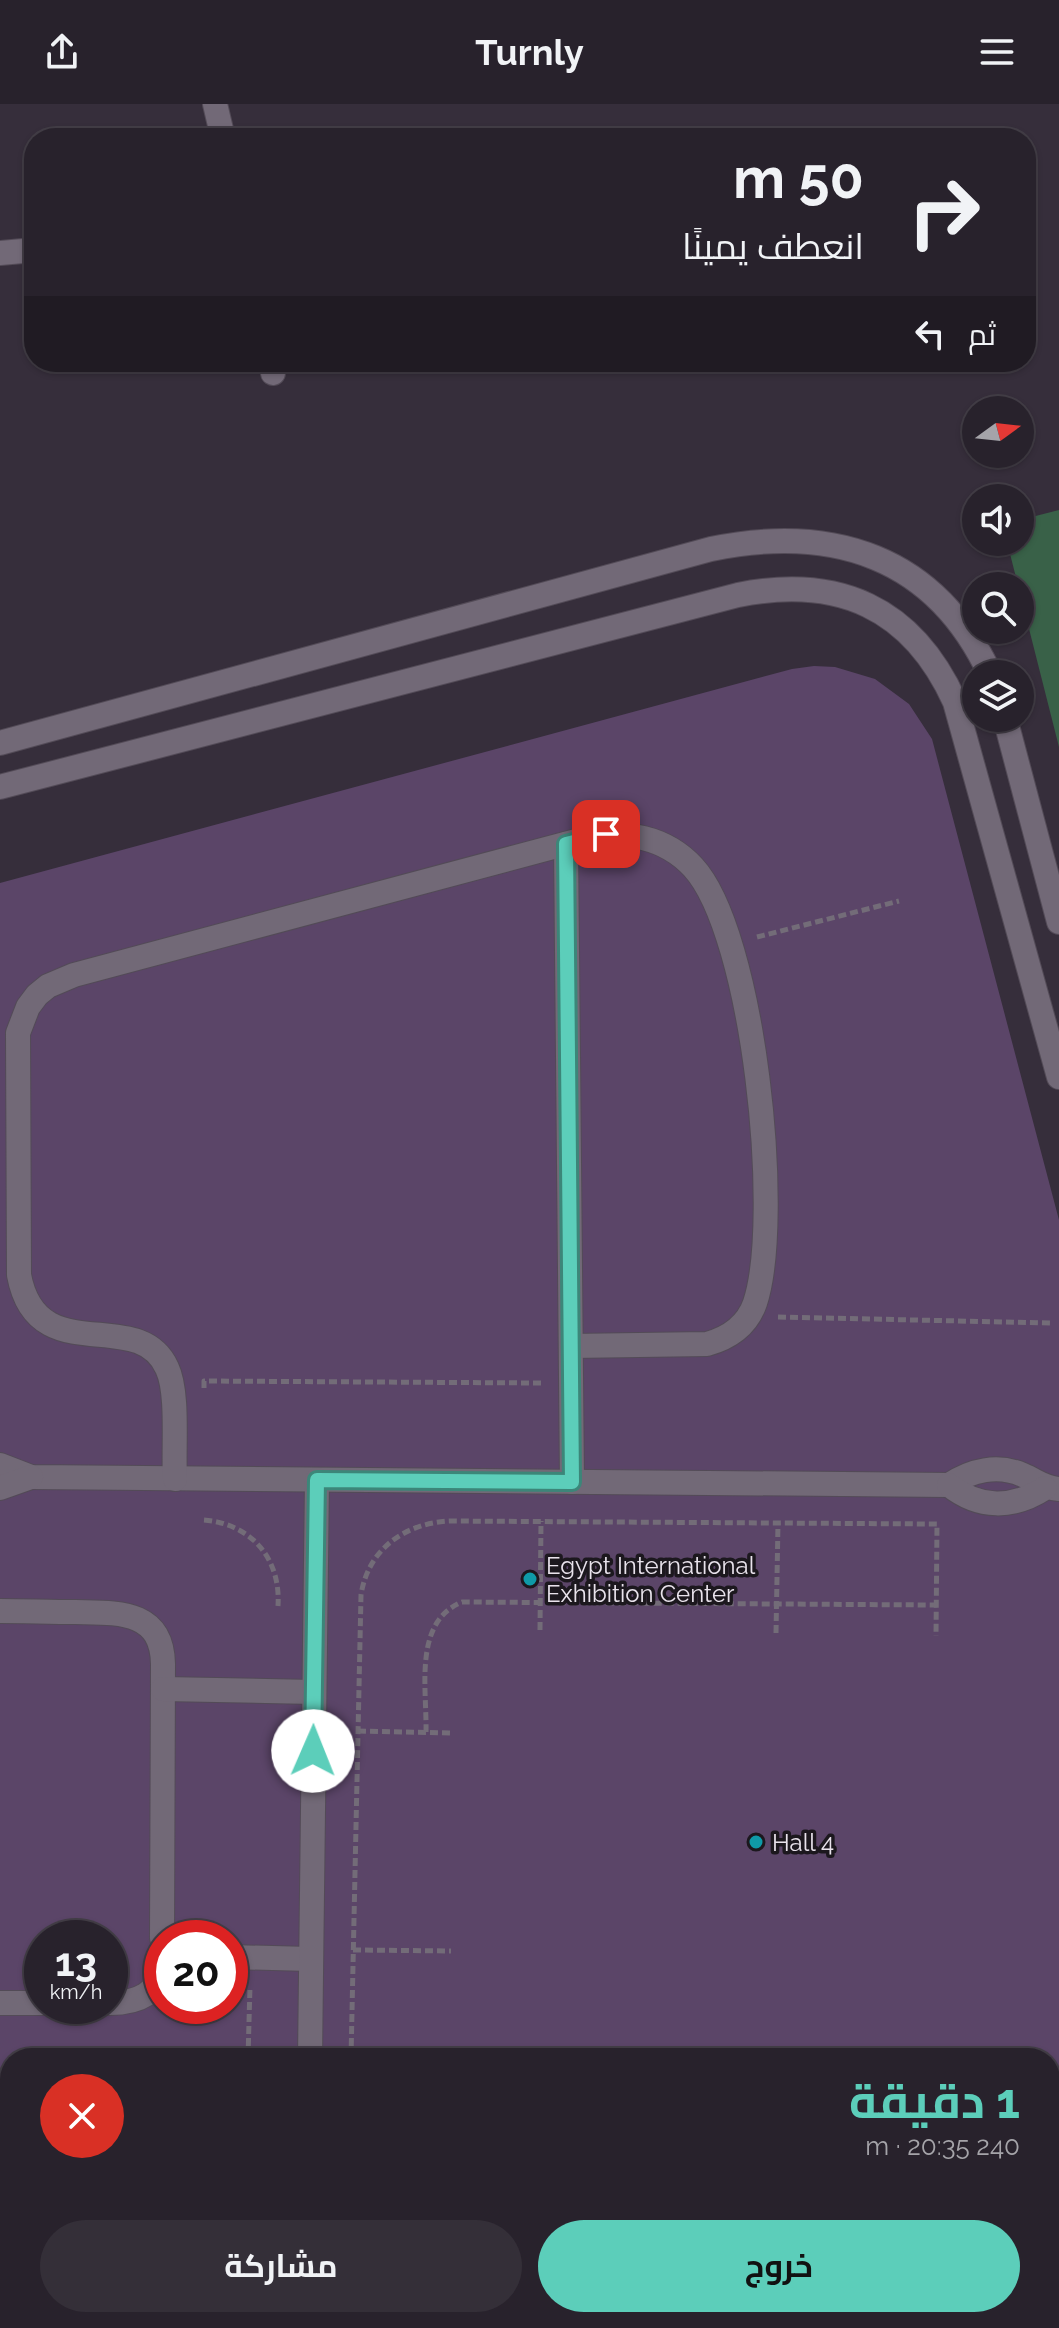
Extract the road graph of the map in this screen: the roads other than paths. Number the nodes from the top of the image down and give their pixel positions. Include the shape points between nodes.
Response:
1 (215, 104) edge
2 (221, 128) edge
3 (24, 251) edge
4 (0, 253) edge
5 (982, 660) edge
6 (1009, 732) edge
7 (0, 743) edge
8 (0, 787) edge
9 (566, 844) junction
10 (1059, 922) edge
11 (1059, 1077) edge
12 (571, 1346) junction
13 (0, 1465) edge
14 (1003, 1470) junction
15 (31, 1477) junction
16 (175, 1479) junction
17 (317, 1480) junction
18 (572, 1482) junction
19 (949, 1485) junction
20 (0, 1488) edge
21 (1052, 1489) edge
22 (1004, 1504) junction
23 (0, 1611) edge
24 (163, 1689) junction
25 (314, 1692) junction
26 (162, 1920) edge
27 (248, 1957) edge
28 (310, 1959) junction
29 (0, 2003) edge
30 (24, 2003) edge
31 (310, 2048) edge
32 (176, 2328) edge
33 (182, 2328) edge

1 - 2 lane
3 - 4 lane
5 - 7 lane via 942,602 891,565 831,543 769,539 711,549
6 - 10 lane
8 - 11 lane via 738,595 787,588 840,594 900,626 929,654 955,702
9 - 12 lane
9 - 12 lane via 606,834 663,844 705,883 745,1005 762,1114 764,1223 758,1291 749,1316 731,1334 707,1344
9 - 16 lane via 74,975 48,986 28,1007 18,1048 22,1291 39,1318 53,1327 135,1340 159,1356 171,1381
12 - 18 lane
13 - 15 lane
14 - 19 lane via 974,1472
14 - 21 lane
14 - 22 lane
15 - 16 lane
15 - 20 lane
16 - 17 lane
17 - 18 lane
17 - 25 lane
18 - 19 lane
19 - 22 lane via 974,1501
21 - 22 lane
23 - 24 lane via 136,1617 159,1641
24 - 25 lane
24 - 26 lane
25 - 28 lane
27 - 28 lane
28 - 31 lane
29 - 30 lane
32 - 33 lane

